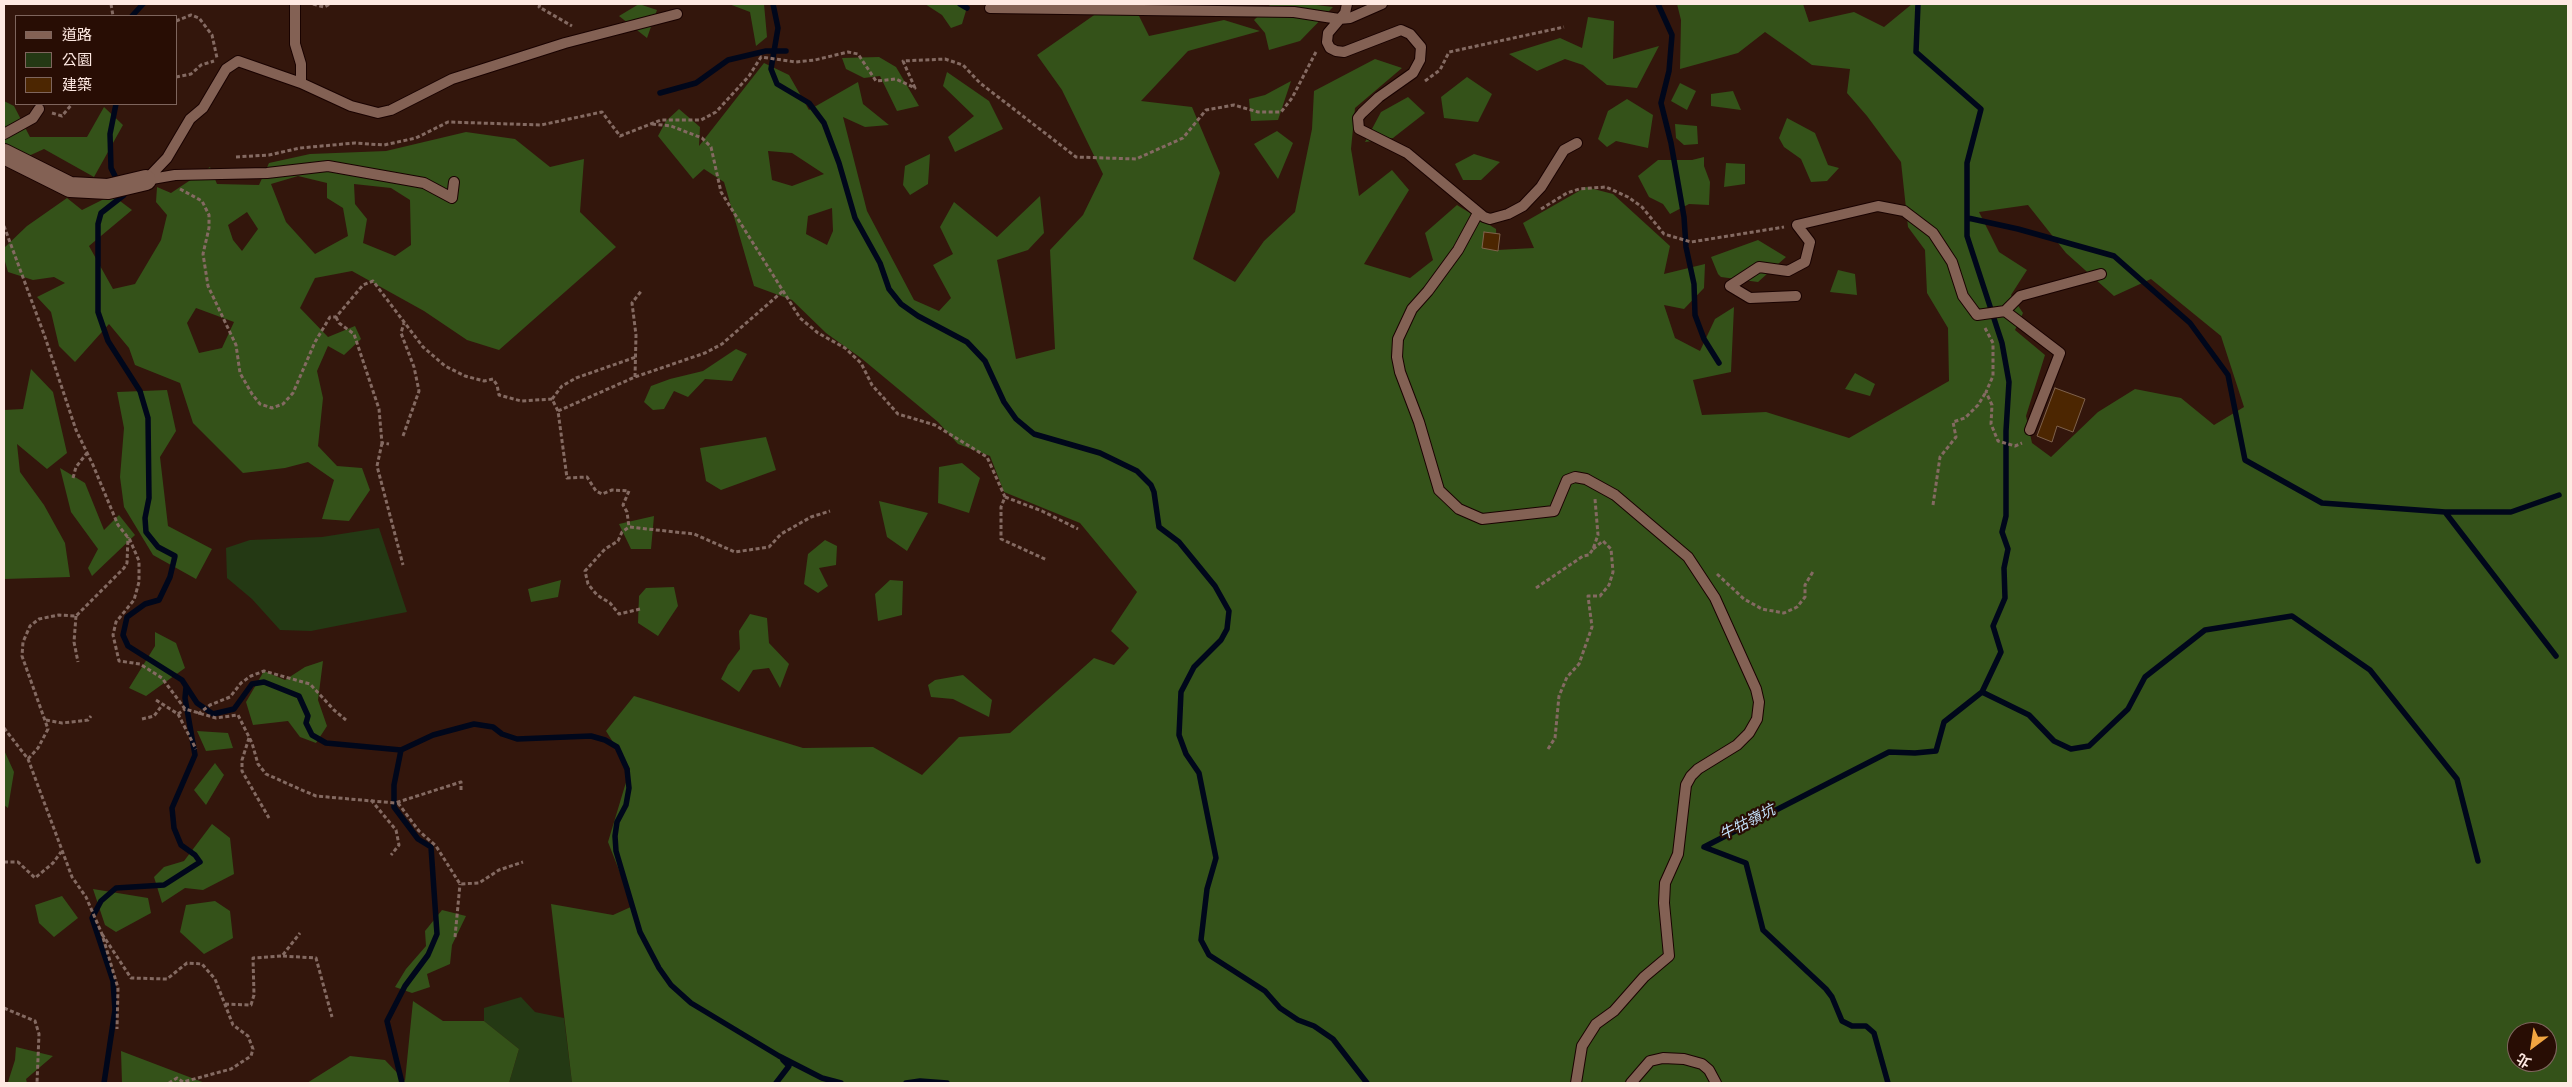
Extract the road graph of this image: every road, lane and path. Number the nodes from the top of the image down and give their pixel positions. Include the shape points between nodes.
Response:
1 (295, 4) edge
2 (313, 4) edge
3 (330, 4) edge
4 (540, 4) edge
5 (1347, 4) edge
6 (1382, 4) edge
7 (990, 8) dead end
8 (677, 14) dead end
9 (1339, 19) junction
10 (178, 20) edge
11 (1564, 27) dead end
12 (589, 36) junction
13 (1327, 42) junction
14 (217, 61) junction
15 (235, 62) junction
16 (1413, 73) junction
17 (178, 77) edge
18 (302, 83) junction
19 (71, 105) edge
20 (40, 109) joint
21 (651, 124) junction
22 (4, 134) edge
23 (1577, 143) dead end
24 (4, 154) edge
25 (230, 158) dead end
26 (145, 181) junction
27 (454, 182) dead end
28 (1478, 213) junction
29 (1534, 214) dead end
30 (4, 226) edge
31 (1784, 227) dead end
32 (2101, 274) dead end
33 (642, 290) dead end
34 (784, 291) junction
35 (1796, 296) dead end
36 (2002, 312) junction
37 (1981, 314) junction
38 (336, 317) junction
39 (404, 323) junction
40 (636, 357) junction
41 (635, 377) junction
42 (1986, 392) junction
43 (552, 399) junction
44 (558, 411) junction
45 (2030, 430) dead end
46 (403, 436) dead end
47 (382, 443) junction
48 (2022, 443) dead end
49 (389, 444) dead end
50 (87, 454) junction
51 (73, 478) dead end
52 (1591, 482) junction
53 (1005, 497) junction
54 (1933, 505) dead end
55 (830, 511) dead end
56 (629, 527) junction
57 (1078, 529) dead end
58 (128, 538) junction
59 (1593, 549) junction
60 (1047, 560) dead end
61 (403, 565) dead end
62 (1814, 570) dead end
63 (1715, 572) dead end
64 (1536, 588) dead end
65 (640, 609) dead end
66 (76, 616) junction
67 (78, 662) dead end
68 (156, 700) dead end
69 (163, 704) junction
70 (185, 709) junction
71 (199, 713) junction
72 (178, 714) junction
73 (91, 716) dead end
74 (142, 719) dead end
75 (46, 720) junction
76 (346, 720) dead end
77 (4, 728) edge
78 (249, 737) junction
79 (196, 749) dead end
80 (1548, 749) dead end
81 (28, 759) junction
82 (461, 792) dead end
83 (370, 800) junction
84 (397, 803) junction
85 (269, 818) dead end
86 (62, 852) junction
87 (392, 855) dead end
88 (4, 862) edge
89 (524, 862) dead end
90 (460, 884) junction
91 (300, 933) dead end
92 (102, 934) junction
93 (455, 937) dead end
94 (282, 956) junction
95 (225, 1004) junction
96 (4, 1008) edge
97 (332, 1017) dead end
98 (117, 1029) dead end
99 (37, 1083) edge
100 (169, 1083) edge
101 (1576, 1083) edge
102 (1630, 1083) edge
103 (1716, 1083) edge

1 - 18 lane via 295,44
2 - 3 path via 324,7
4 - 12 path via 539,7
5 - 9 lane
6 - 9 lane via 1350,18
7 - 9 lane via 1294,12
8 - 12 lane
9 - 13 lane via 1328,33
10 - 14 path via 190,15 199,18 212,35
11 - 16 path via 1449,52 1440,70 1426,81
12 - 18 lane via 452,79 391,110 378,113 351,106
13 - 16 lane via 1330,48 1344,52 1401,30 1410,34 1421,47 1420,60
13 - 21 path via 1314,54 1282,112 1258,112 1234,106 1206,110 1183,138 1136,158 1076,157 980,83 963,65 944,59 903,61 915,88 896,79 876,81 858,54 848,52 796,62 761,57 749,76 716,112 701,120 661,120
14 - 15 path
14 - 17 path via 211,60 191,74
15 - 18 lane via 245,62
15 - 26 lane via 226,69 203,108 190,118 167,158
16 - 28 lane via 1368,106 1358,118 1359,129 1407,153
19 - 20 path via 62,116
20 - 22 lane via 34,118
21 - 25 path via 620,136 602,112 541,125 448,122 416,138 384,145 355,143
21 - 34 path via 671,126 702,138 711,148 721,192
23 - 28 lane via 1564,150 1541,187 1523,206 1490,219
24 - 26 street via 70,187 108,189
26 - 27 lane via 175,175 267,173 328,166 424,183 452,198
26 - 38 path via 202,201 209,215 203,254 208,286 236,345 240,373 260,404 272,408 283,404 293,393 315,342 330,317
28 - 52 lane via 1458,250 1412,309 1398,339 1400,372 1439,490 1459,509 1482,519 1554,512 1567,480 1575,477
29 - 31 path via 1567,193 1606,187 1642,208 1664,234 1690,242
30 - 50 path
32 - 36 lane via 2020,296
33 - 40 path via 632,303
34 - 41 path via 722,344 690,360
34 - 53 path via 800,318 845,348 861,363 872,386 898,414 936,425 987,457
35 - 37 lane via 1750,298 1730,286 1759,267 1788,271 1806,262 1810,242 1797,225 1878,206 1904,211 1932,233 1952,262 1963,296
36 - 37 lane
36 - 45 lane via 2060,353
37 - 42 path via 1993,343 1993,376
38 - 39 path via 356,292 373,281
38 - 47 path via 354,334 379,409
39 - 43 path via 423,347 445,366 464,376 493,379 498,385 499,395 521,401
39 - 46 path via 401,333 419,391
40 - 41 path
40 - 43 path via 576,378 562,386
41 - 44 path
42 - 48 path via 1992,405 1991,424 1998,440 2015,446
42 - 54 path via 1978,406 1965,418 1953,422 1956,437 1940,457
43 - 44 path
44 - 56 path via 567,478 587,477 596,491 602,494 612,490 629,491 623,505
47 - 49 path
47 - 61 path via 377,466
50 - 51 path via 76,467
50 - 58 path via 118,525
52 - 59 path via 1598,513 1598,535
52 - 101 lane via 1629,506 1688,557 1715,598 1759,702 1757,719 1749,733 1737,745 1698,769 1686,784 1678,854 1665,882 1669,956 1644,977 1614,1011 1596,1024 1582,1046
53 - 57 path
53 - 60 path via 1001,507 1001,539
55 - 56 path via 811,517 781,534 769,547 735,552 694,534
56 - 65 path via 586,571 588,584 618,614
58 - 66 path via 124,568
58 - 70 path via 139,561 139,582 134,600 116,622 112,635 119,661 140,664 162,678
59 - 64 path via 1589,555
59 - 80 path via 1603,541 1611,549 1613,572 1609,585 1600,596 1588,596 1592,626 1579,664 1567,677 1559,696 1555,738
62 - 63 path via 1805,585 1805,597 1797,607 1784,612 1762,609 1744,599
66 - 67 path via 74,642
66 - 75 path via 39,619 30,626 23,642 22,656
68 - 69 path
69 - 72 path
69 - 74 path via 154,716
70 - 71 path
70 - 72 path
71 - 76 path via 230,697 241,683 264,671 310,684
71 - 78 path via 216,718 238,715
72 - 79 path
73 - 75 path via 88,720 62,723
75 - 81 path via 48,729
77 - 81 path
78 - 83 path via 258,764 266,774 281,782 316,796
78 - 85 path via 242,771
81 - 86 path
82 - 84 path via 461,782
83 - 84 path
83 - 87 path via 396,830 399,846
84 - 90 path via 419,831 436,846
86 - 88 path via 35,878 18,862
86 - 92 path
89 - 90 path via 500,870 479,883
90 - 93 path
91 - 94 path
92 - 95 path via 130,978 167,979 187,963 202,964 215,979
92 - 98 path via 118,988
94 - 95 path via 254,958 251,1006
94 - 97 path via 316,958
95 - 100 path via 232,1026 248,1036 252,1056 232,1069 183,1082 177,1078
96 - 99 path via 35,1021 39,1034
102 - 103 lane via 1650,1061 1663,1058 1702,1064 1710,1070

